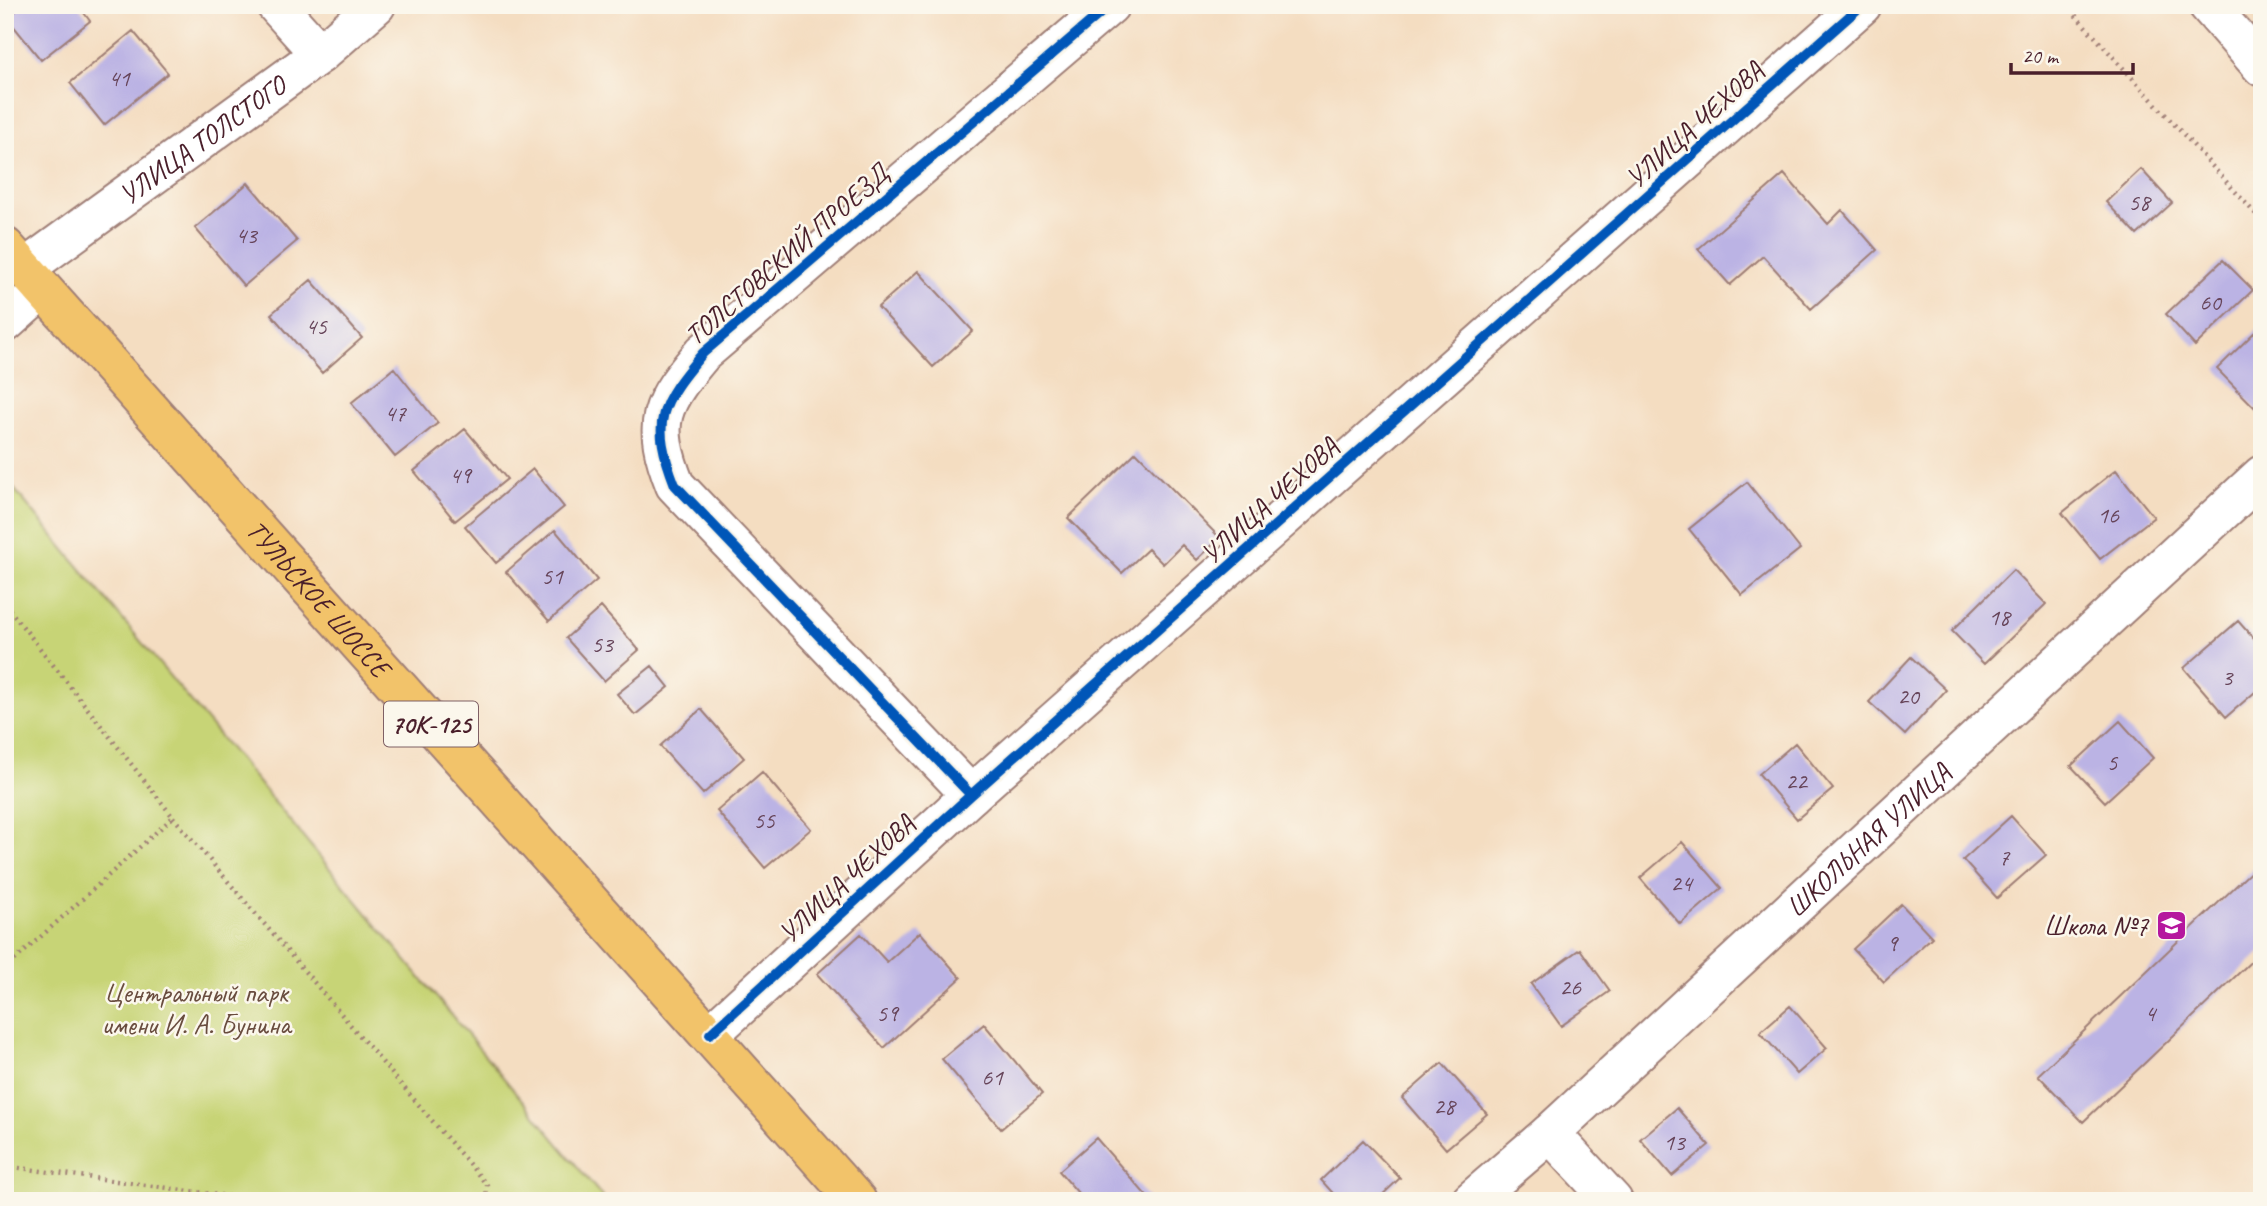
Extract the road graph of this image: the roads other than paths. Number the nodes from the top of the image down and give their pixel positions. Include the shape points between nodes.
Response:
1 (276, 5) edge
2 (376, 5) edge
3 (1110, 5) edge
4 (1862, 5) edge
5 (2208, 5) edge
6 (320, 54) junction
7 (2262, 67) edge
8 (24, 269) edge
9 (5, 323) edge
10 (2262, 475) edge
11 (971, 794) junction
12 (710, 1034) junction
13 (1550, 1133) junction
14 (857, 1201) edge
15 (1471, 1201) edge
16 (1614, 1201) edge

1 - 6 street
2 - 6 street, УЛИЦА ТОЛСТОГО
3 - 11 street, ТОЛСТОВСКИЙ ПРОЕЗД via 703,353 680,380 662,413 662,450 676,485
4 - 11 street, УЛИЦА ЧЕХОВА
5 - 7 street
6 - 8 street, УЛИЦА ТОЛСТОГО
8 - 9 street, УЛИЦА ТОЛСТОГО
8 - 12 main road, ТУЛЬСКОЕ ШОССЕ / 70К-125
10 - 13 street, ШКОЛЬНАЯ УЛИЦА
11 - 12 street, УЛИЦА ЧЕХОВА
12 - 14 main road, ТУЛЬСКОЕ ШОССЕ / 70К-125
13 - 15 street, ШКОЛЬНАЯ УЛИЦА
13 - 16 street

